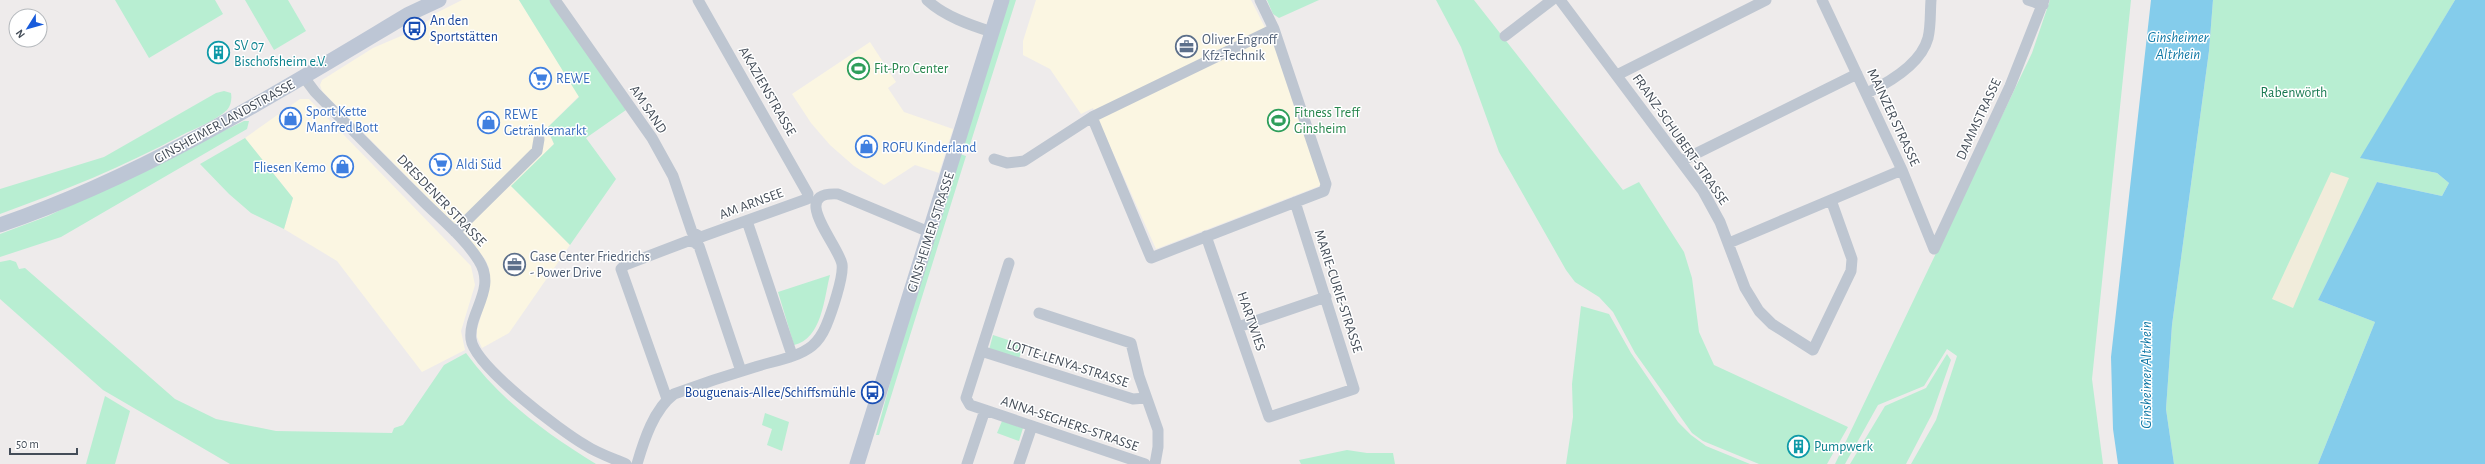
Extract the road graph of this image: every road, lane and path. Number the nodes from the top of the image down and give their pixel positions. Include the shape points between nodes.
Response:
1 (439, 0) edge
2 (555, 0) edge
3 (698, 0) edge
4 (927, 0) edge
5 (1002, 0) edge
6 (1260, 0) edge
7 (1552, 0) edge
8 (1560, 0) edge
9 (1766, 0) edge
10 (1822, 0) edge
11 (1931, 0) edge
12 (2028, 0) edge
13 (2044, 3) edge
14 (1274, 29) junction
15 (992, 32) junction
16 (1505, 36) dead end
17 (1857, 74) junction
18 (1617, 75) junction
19 (303, 76) junction
20 (1867, 93) junction
21 (1092, 117) junction
22 (539, 139) dead end
23 (994, 159) dead end
24 (1681, 160) junction
25 (1902, 170) junction
26 (811, 200) junction
27 (1831, 200) junction
28 (1295, 202) junction
29 (747, 221) junction
30 (0, 225) edge
31 (455, 232) junction
32 (929, 232) junction
33 (705, 236) joint
34 (1206, 236) junction
35 (1729, 243) junction
36 (1934, 249) joint
37 (1009, 263) dead end
38 (1326, 297) junction
39 (1039, 313) dead end
40 (1238, 327) junction
41 (981, 351) junction
42 (792, 355) junction
43 (741, 371) junction
44 (1146, 398) junction
45 (667, 399) junction
46 (984, 410) junction
47 (1269, 417) joint
48 (1032, 426) junction
49 (626, 464) edge
50 (637, 464) edge
51 (857, 464) edge
52 (967, 464) edge
53 (1019, 464) edge
54 (1146, 464) edge
55 (1155, 464) edge

1 - 19 main road, GINSHEIMER LANDSTRASSE via 409,14
2 - 33 street, AM SAND via 652,138 672,176 692,232 697,236
3 - 26 street, AKAZIENSTRASSE
4 - 15 street via 935,8
5 - 15 main road, GINSHEIMER STRASSE
6 - 14 street
7 - 16 street
8 - 18 street, FRANZ-SCHUBERT-STRASSE
9 - 18 street
10 - 17 street, MAINZER STRASSE
11 - 20 street via 1928,38 1913,62 1894,80
12 - 13 street
13 - 36 street, DAMMSTRASSE via 2010,86
14 - 21 street
14 - 28 street via 1326,188
15 - 32 main road, GINSHEIMER STRASSE
17 - 20 street, MAINZER STRASSE
17 - 24 street
18 - 24 street, FRANZ-SCHUBERT-STRASSE
19 - 30 main road, GINSHEIMER LANDSTRASSE via 207,132 136,169 62,202
19 - 31 street, DRESDENER STRASSE via 314,92
20 - 25 street, MAINZER STRASSE
21 - 23 street via 1024,161 1007,163
21 - 34 street via 1151,258
22 - 31 street via 537,151
24 - 35 street, FRANZ-SCHUBERT-STRASSE via 1703,191
25 - 27 street
25 - 36 street, MAINZER STRASSE
26 - 29 street, AM ARNSEE
26 - 32 street via 824,195 838,194
26 - 42 street, AKAZIENSTRASSE via 836,249 842,265 842,276 826,326 812,346
27 - 35 street
27 - 35 street, FRANZ-SCHUBERT-STRASSE via 1852,259 1851,271 1813,350 1772,324 1759,312 1745,288
28 - 34 street
28 - 38 street, MARIE-CURIE-STRASSE
29 - 33 street, AM ARNSEE
29 - 42 street
31 - 49 street, DRESDENER STRASSE via 480,262 485,276 480,306 471,335 472,343 479,355 545,418 586,446
32 - 51 main road, GINSHEIMER STRASSE
34 - 40 street, HARTWIES
37 - 41 street, ANNA-SEGHERS-STRASSE
38 - 40 street
38 - 47 street, MARIE-CURIE-STRASSE via 1354,389
39 - 44 street via 1131,343
40 - 47 street, HARTWIES
41 - 44 street, LOTTE-LENYA-STRASSE via 1133,399
41 - 46 street, ANNA-SEGHERS-STRASSE via 966,398 970,405
42 - 43 street, AKAZIENSTRASSE
43 - 45 street, AKAZIENSTRASSE via 674,394
43 - 45 street via 702,252 694,242 681,244 621,269
44 - 55 street via 1158,430
45 - 50 street via 658,412
46 - 48 street, ANNA-SEGHERS-STRASSE
46 - 52 street
48 - 53 street
48 - 54 street, ANNA-SEGHERS-STRASSE

